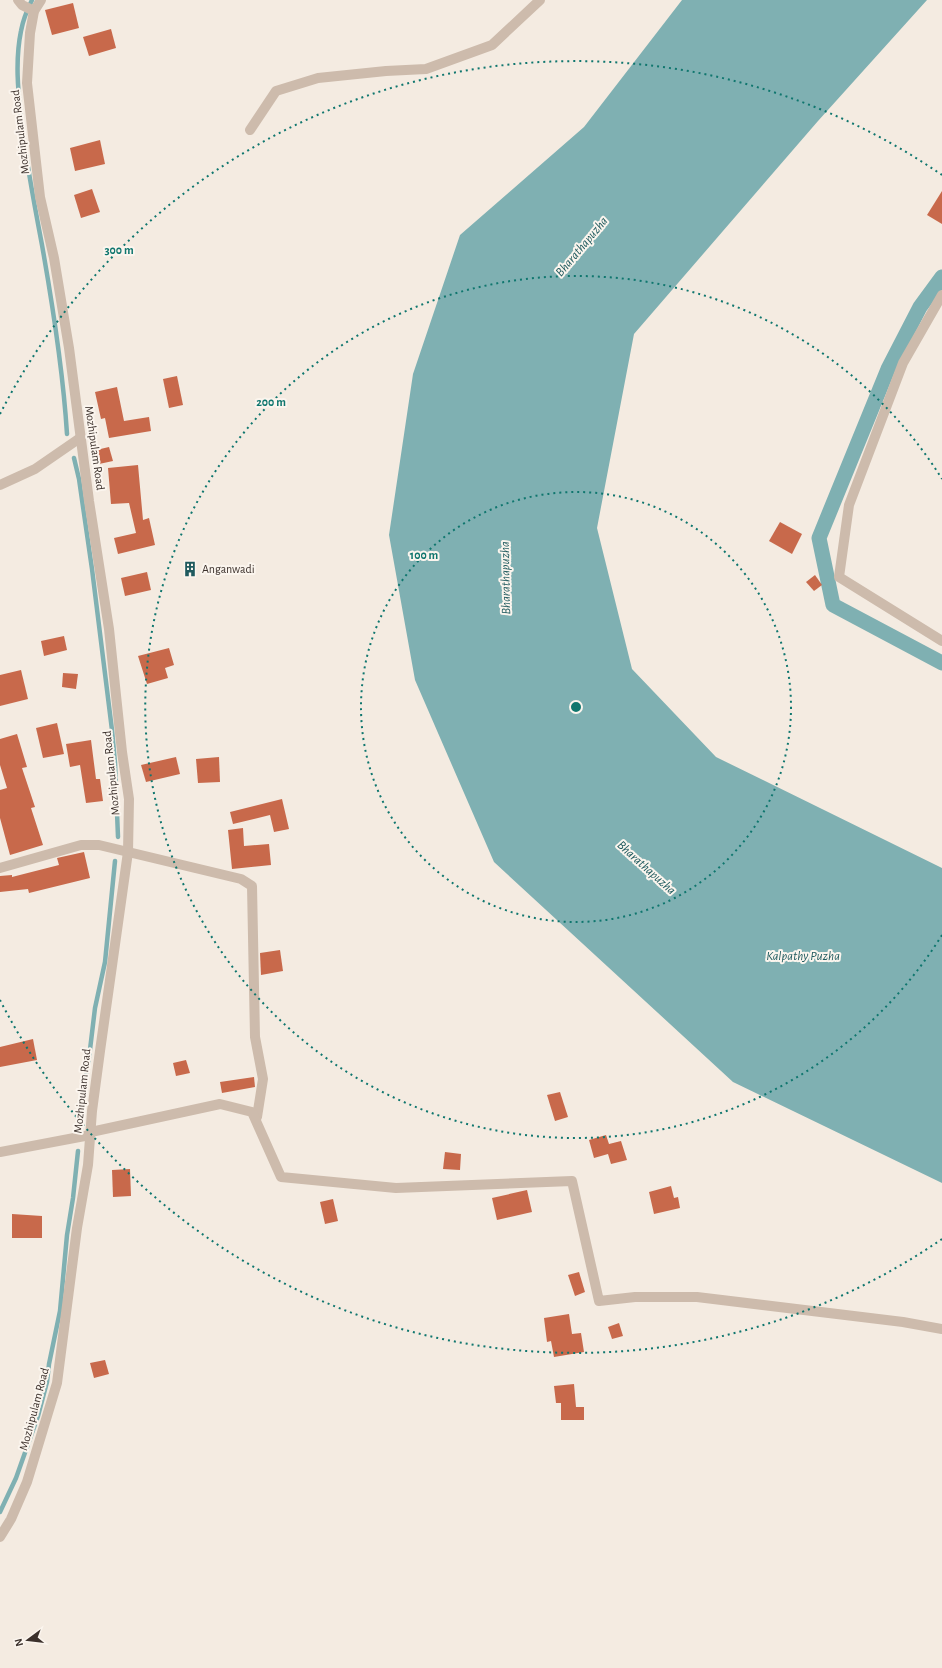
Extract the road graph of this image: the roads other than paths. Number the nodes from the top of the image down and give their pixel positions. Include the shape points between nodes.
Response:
1 (42, 0) edge
2 (540, 0) edge
3 (20, 2) edge
4 (34, 11) junction
5 (250, 130) dead end
6 (942, 295) edge
7 (80, 438) junction
8 (0, 486) edge
9 (942, 641) edge
10 (128, 852) junction
11 (0, 868) edge
12 (252, 1112) junction
13 (91, 1132) junction
14 (0, 1152) edge
15 (942, 1329) edge
16 (0, 1537) edge

1 - 4 street, Mozhipulam Road
2 - 5 street via 492,45 426,69 318,78 276,91
3 - 4 street
4 - 7 street, Mozhipulam Road via 27,83 40,197 54,258 69,348
6 - 9 street via 903,363 849,505 839,577
7 - 8 street via 35,469
7 - 10 street, Mozhipulam Road via 109,629 129,799
10 - 11 street via 99,845 81,845
10 - 12 street via 241,879 252,886 255,1037 263,1079 257,1117
10 - 13 street, Mozhipulam Road
12 - 13 street via 220,1104
12 - 15 street via 281,1177 396,1188 572,1181 599,1301 634,1297 697,1296
13 - 14 street via 90,1135
13 - 16 street, Mozhipulam Road via 57,1384 27,1482

